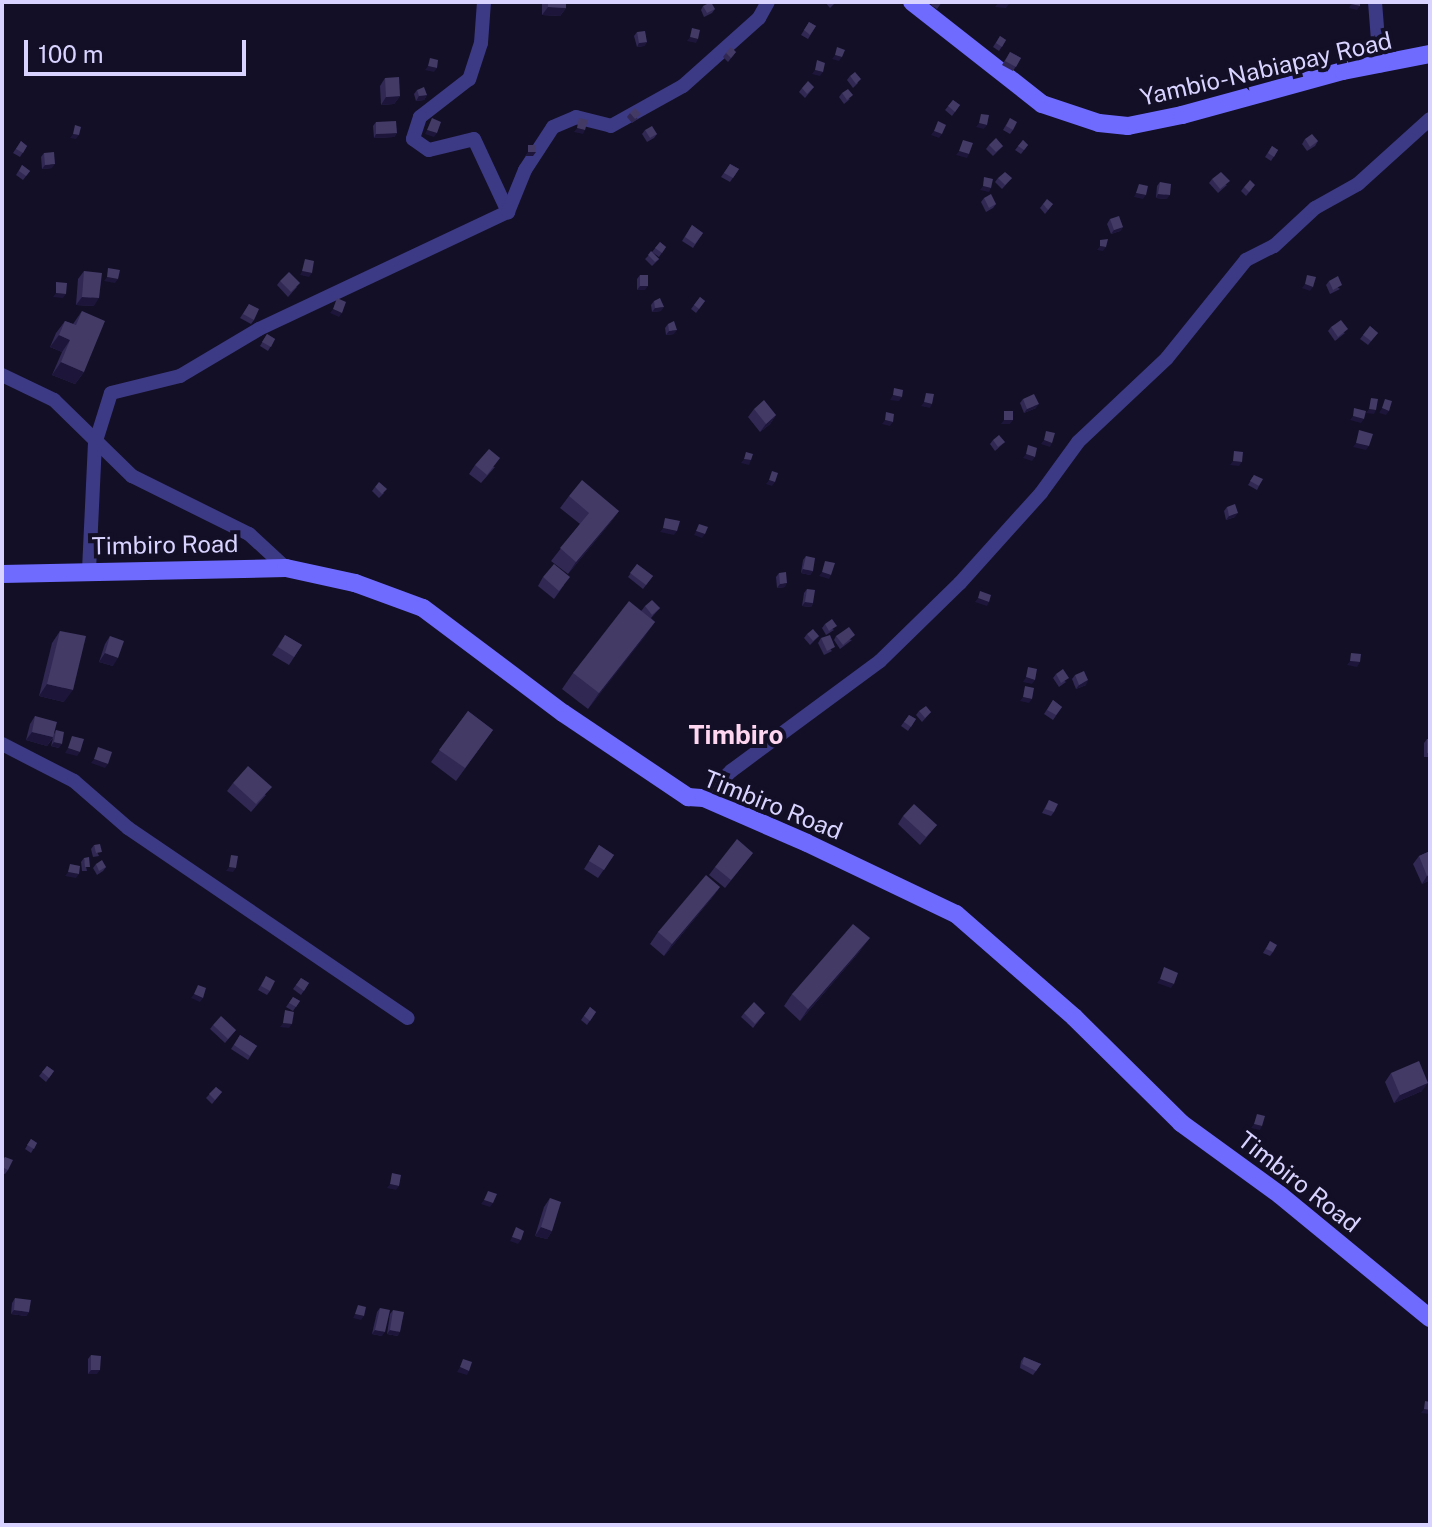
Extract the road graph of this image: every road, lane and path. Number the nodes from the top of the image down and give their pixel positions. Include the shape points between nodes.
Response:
1 (484, 2) edge
2 (768, 2) edge
3 (1375, 2) edge
4 (914, 3) edge
5 (1430, 54) edge
6 (1380, 66) junction
7 (1430, 119) edge
8 (508, 212) junction
9 (2, 375) edge
10 (95, 444) junction
11 (286, 568) junction
12 (89, 570) junction
13 (2, 574) edge
14 (2, 744) edge
15 (704, 798) junction
16 (408, 1018) dead end
17 (1430, 1318) edge

1 - 8 street via 481,43 469,79 420,117 413,139 429,150 474,139
2 - 8 street via 759,18 683,86 611,126 576,117 553,127 525,170
3 - 6 street
4 - 6 street, Yambio-Nabiapay Road via 1042,104 1099,123 1128,126
5 - 6 street, Yambio-Nabiapay Road
7 - 15 street via 1358,184 1315,208 1274,246 1246,260 1167,358 1078,442 1041,493 960,583 880,661 731,771
8 - 10 street via 259,329 180,376 111,393
9 - 10 street via 54,400
10 - 11 street via 132,476 249,534
10 - 12 street
11 - 12 street, Timbiro Road
11 - 15 street, Timbiro Road via 355,583 423,608 563,713 688,797
12 - 13 street, Timbiro Road
14 - 16 street via 74,781 128,828
15 - 17 street, Timbiro Road via 956,914 1074,1017 1181,1123 1280,1195

